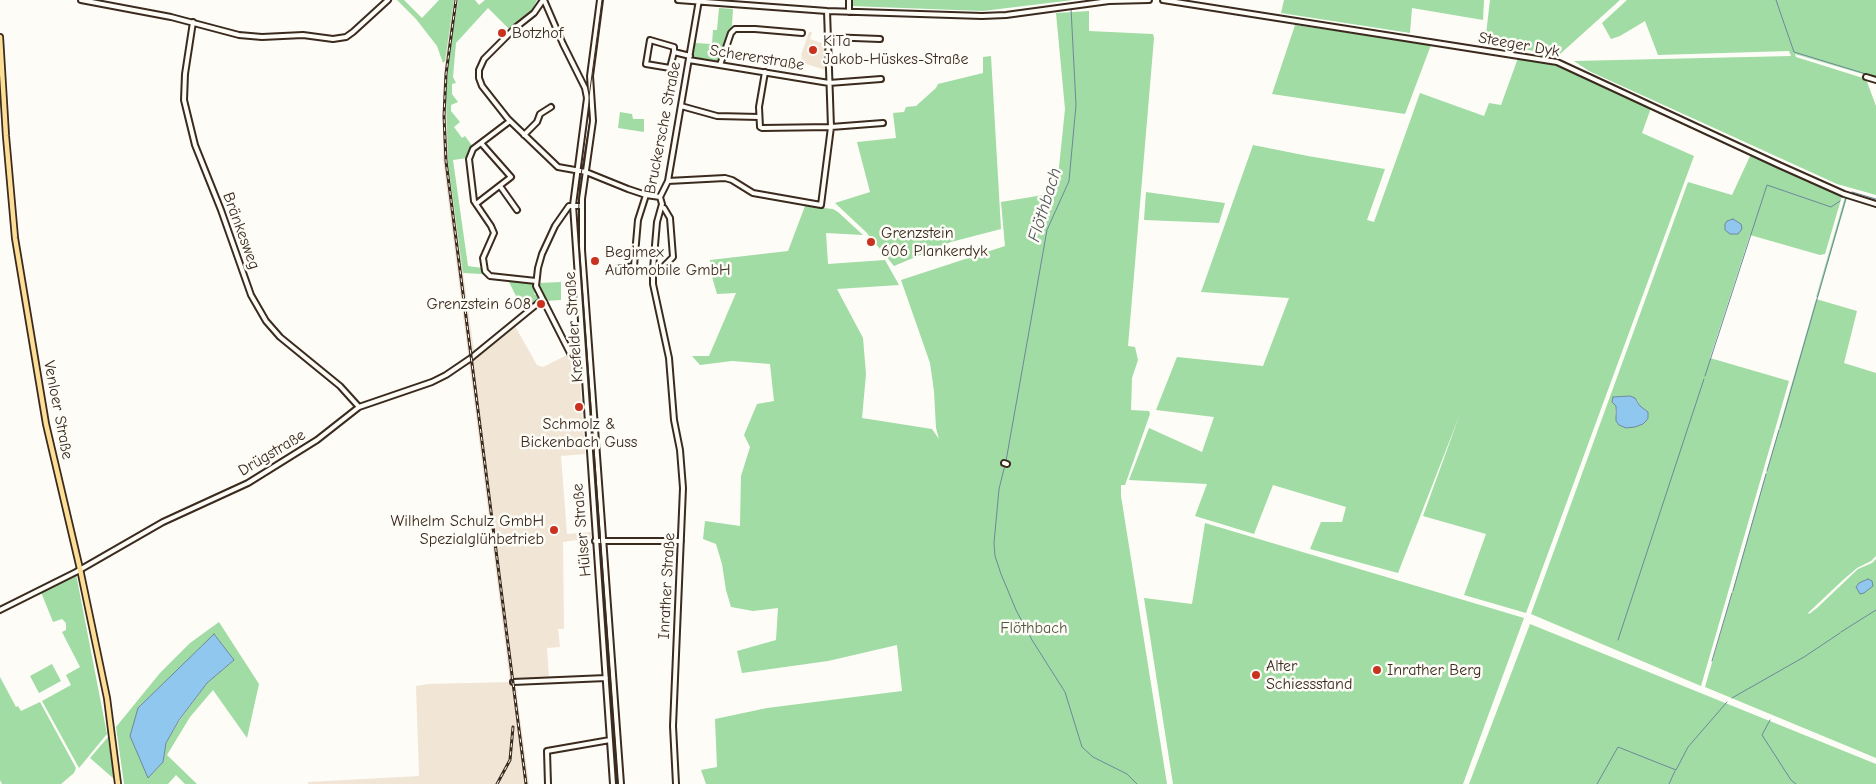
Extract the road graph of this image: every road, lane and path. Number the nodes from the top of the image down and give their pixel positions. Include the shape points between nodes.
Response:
1 (80, 0) edge
2 (388, 0) edge
3 (543, 0) edge
4 (600, 0) edge
5 (678, 0) edge
6 (849, 0) edge
7 (1149, 0) edge
8 (1163, 0) edge
9 (699, 1) edge
10 (827, 11) junction
11 (849, 12) junction
12 (193, 22) junction
13 (802, 33) dead end
14 (0, 37) edge
15 (828, 37) junction
16 (880, 39) dead end
17 (674, 52) junction
18 (690, 58) junction
19 (720, 65) junction
20 (765, 72) junction
21 (590, 76) junction
22 (1866, 77) dead end
23 (580, 78) junction
24 (881, 79) dead end
25 (1876, 80) edge
26 (829, 83) junction
27 (551, 106) dead end
28 (681, 106) junction
29 (759, 117) junction
30 (510, 121) junction
31 (883, 123) dead end
32 (831, 127) junction
33 (524, 135) junction
34 (481, 143) junction
35 (577, 170) junction
36 (586, 172) junction
37 (668, 181) junction
38 (500, 186) junction
39 (646, 195) junction
40 (660, 197) junction
41 (476, 204) junction
42 (1876, 204) edge
43 (573, 205) junction
44 (582, 206) junction
45 (663, 206) junction
46 (518, 210) dead end
47 (617, 269) dead end
48 (653, 269) junction
49 (536, 281) junction
50 (542, 300) junction
51 (582, 352) junction
52 (584, 380) joint
53 (671, 390) joint
54 (359, 406) junction
55 (596, 447) joint
56 (603, 540) junction
57 (595, 541) junction
58 (681, 541) junction
59 (80, 569) junction
60 (0, 610) edge
61 (606, 678) junction
62 (613, 678) junction
63 (513, 682) dead end
64 (610, 740) junction
65 (118, 784) edge
66 (548, 784) edge
67 (613, 784) edge
68 (621, 784) edge
69 (676, 784) edge

1 - 12 street
2 - 12 street via 353,32 340,39 303,35 252,36
3 - 23 street
3 - 30 street via 534,13 486,56 480,66 482,86
4 - 21 street, Krefelder Straße
5 - 9 street
6 - 11 street
7 - 11 street via 1109,1 982,16
8 - 42 street, Steeger Dyk via 1557,62 1843,194
9 - 10 street
9 - 18 street, Bruckersche Straße
10 - 11 street
10 - 15 street
12 - 54 street, Bränkesweg via 184,100 195,145 251,295 280,337 340,386
13 - 19 street via 735,29
14 - 59 main road, Venloer Straße via 15,238 46,424
15 - 16 street
15 - 26 street
17 - 17 street, Bruckersche Straße via 674,47 650,40 645,62 670,68
17 - 18 street, Bruckersche Straße
18 - 19 street, Schererstraße
18 - 28 street, Bruckersche Straße
19 - 20 street, Schererstraße
20 - 26 street, Schererstraße
20 - 29 street
21 - 23 street via 585,80
21 - 36 street, Krefelder Straße via 593,121
22 - 25 street
23 - 35 street, Krefelder Straße via 587,98
24 - 26 street, Schererstraße
26 - 32 street
27 - 33 street via 540,114
28 - 29 street via 717,116
28 - 37 street, Bruckersche Straße
29 - 32 street via 762,128
30 - 33 street
30 - 34 street
31 - 32 street
32 - 37 street via 821,205 753,193 726,178
33 - 35 street via 558,167
34 - 38 street via 510,175 510,179
34 - 41 street via 473,149 469,159
35 - 36 street
35 - 43 street, Krefelder Straße
36 - 39 street
36 - 44 street, Krefelder Straße
37 - 40 street, Bruckersche Straße
38 - 41 street
38 - 46 street
39 - 40 street
39 - 47 street via 638,220 634,266
40 - 45 street, Bruckersche Straße
41 - 49 street via 494,233 483,258 486,275
43 - 44 street
43 - 49 street via 567,207 555,226 542,254
43 - 51 street, Krefelder Straße
44 - 55 street, Krefelder Straße via 582,250
45 - 48 street, Bruckersche Straße via 657,222
45 - 48 street, Bruckersche Straße via 670,218 673,257 661,269
48 - 53 street, Bruckersche Straße via 653,284 669,358
49 - 50 street
50 - 51 street via 571,355
50 - 54 street, Drügstraße via 446,375
51 - 52 street, Krefelder Straße
52 - 57 street, Hülser Straße
53 - 58 street, Inrather Straße via 683,488
54 - 59 street, Drügstraße via 318,440 283,463 248,483 163,522
55 - 56 street, Hülser Straße
56 - 57 street
56 - 58 street
56 - 62 street, Hülser Straße
57 - 61 street, Hülser Straße
58 - 69 street, Inrather Straße via 673,726
59 - 60 street, Drügstraße
59 - 65 main road, Venloer Straße via 107,698
61 - 62 street
61 - 63 street
61 - 64 street, Hülser Straße
62 - 68 street, Hülser Straße
64 - 66 street via 546,751
64 - 67 street, Hülser Straße

